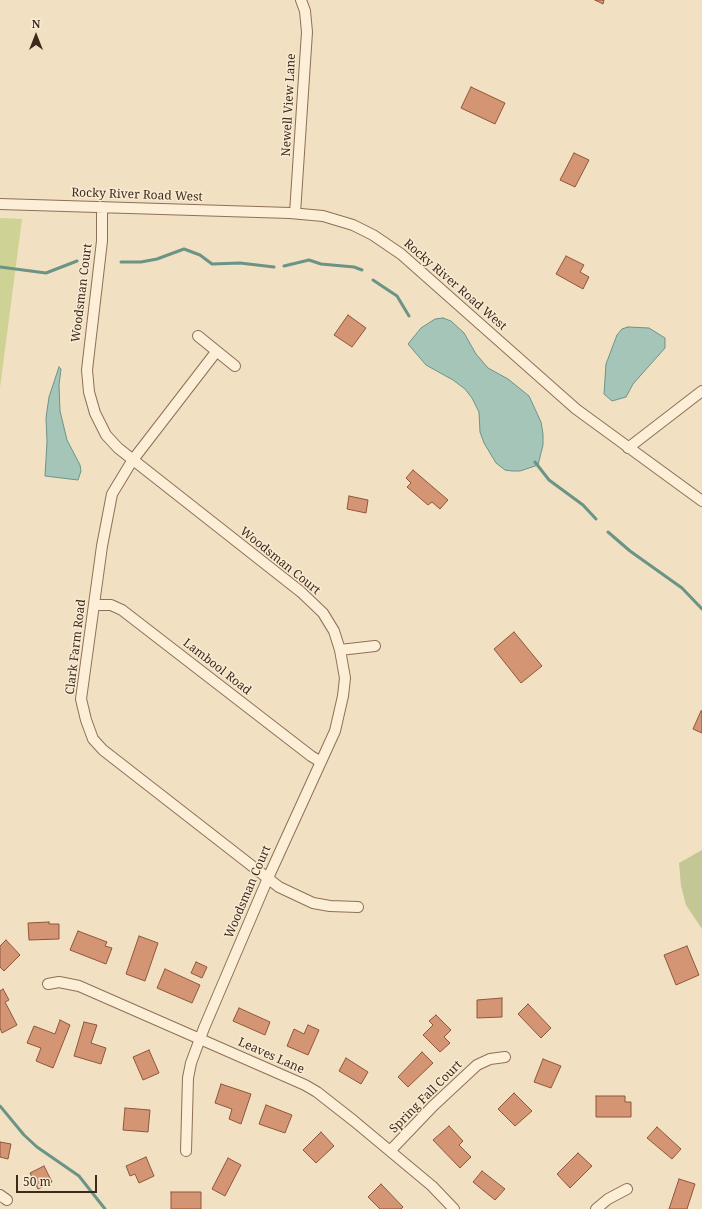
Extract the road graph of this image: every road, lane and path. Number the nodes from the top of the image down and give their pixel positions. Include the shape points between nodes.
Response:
1 (301, 0) edge
2 (0, 204) edge
3 (102, 207) junction
4 (295, 213) junction
5 (198, 336) dead end
6 (216, 352) junction
7 (234, 366) dead end
8 (702, 391) edge
9 (628, 448) junction
10 (132, 461) junction
11 (702, 501) edge
12 (94, 605) junction
13 (375, 646) dead end
14 (340, 650) junction
15 (321, 762) junction
16 (268, 878) junction
17 (358, 907) dead end
18 (48, 984) dead end
19 (200, 1039) junction
20 (504, 1057) dead end
21 (186, 1151) dead end
22 (390, 1151) junction
23 (627, 1189) dead end
24 (454, 1209) edge
25 (596, 1209) edge

1 - 4 street, Newell View Lane via 307,25
2 - 3 street, Rocky River Road West
3 - 4 street, Rocky River Road West
3 - 10 street, Woodsman Court via 102,241 88,353 88,392 106,435
4 - 9 street, Rocky River Road West via 323,216 347,223 389,245 436,284 548,386
5 - 6 street
6 - 7 street
6 - 10 street, Clark Farm Road
8 - 9 street
9 - 11 street, Rocky River Road West
10 - 12 street, Clark Farm Road via 114,489 108,505
10 - 14 street, Woodsman Court via 301,592 323,613 334,631
12 - 15 street, Lambool Road via 111,605 122,610
12 - 16 street, Clark Farm Road via 81,699 93,739 103,750
13 - 14 street
14 - 15 street, Woodsman Court via 345,678 343,696 335,730
15 - 16 street, Woodsman Court
16 - 17 street, Clark Farm Road via 292,895 312,903
16 - 19 street, Woodsman Court
18 - 19 street, Leaves Lane via 75,984
19 - 21 street, Woodsman Court via 188,1078
19 - 22 street, Leaves Lane via 317,1092
20 - 22 street, Spring Fall Court via 490,1059 477,1065
22 - 24 street, Leaves Lane via 432,1186
23 - 25 street

